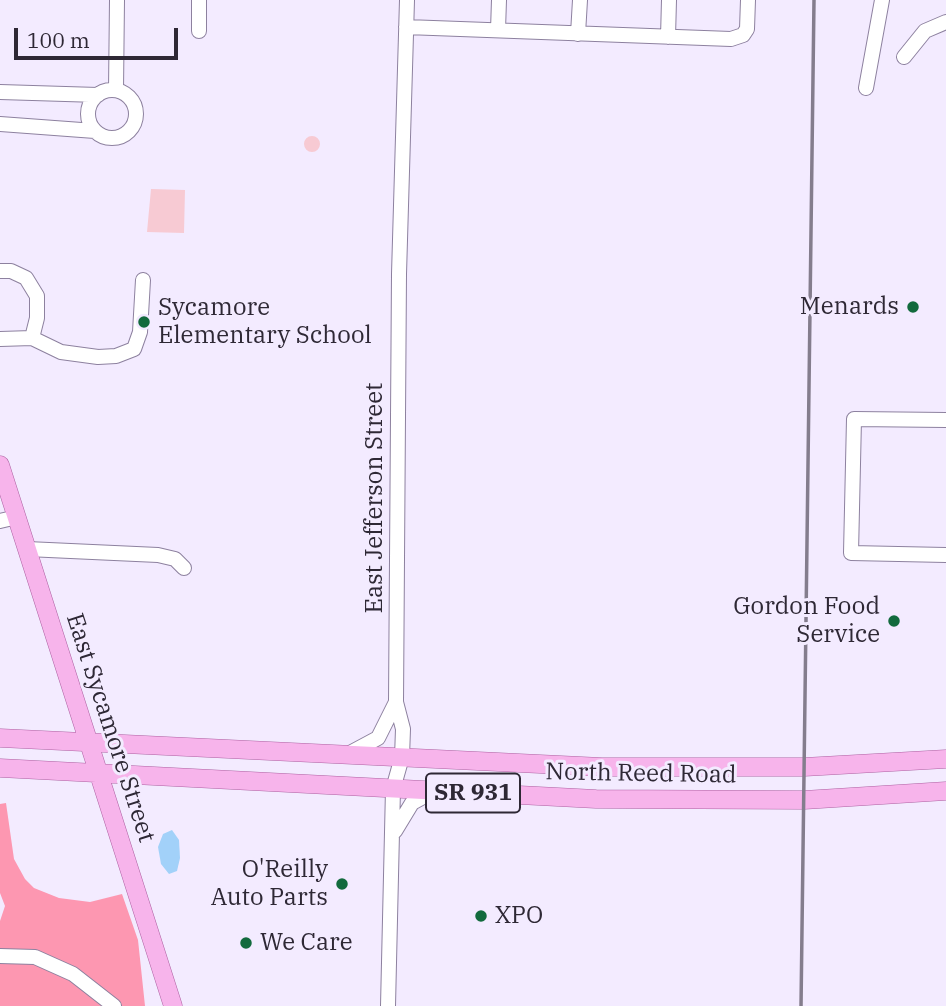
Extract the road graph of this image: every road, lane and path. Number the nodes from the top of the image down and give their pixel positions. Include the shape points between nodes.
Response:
1 (117, 0) edge
2 (199, 0) edge
3 (407, 0) edge
4 (499, 0) edge
5 (580, 0) edge
6 (669, 0) edge
7 (748, 0) edge
8 (882, 0) edge
9 (946, 22) edge
10 (406, 27) junction
11 (498, 30) junction
12 (199, 31) dead end
13 (578, 34) junction
14 (668, 37) junction
15 (904, 57) dead end
16 (866, 88) dead end
17 (116, 90) junction
18 (0, 92) edge
19 (98, 95) junction
20 (0, 124) edge
21 (94, 131) junction
22 (0, 271) edge
23 (143, 280) dead end
24 (32, 338) junction
25 (0, 339) edge
26 (946, 419) edge
27 (0, 465) edge
28 (8, 519) edge
29 (27, 549) junction
30 (946, 555) edge
31 (184, 568) dead end
32 (396, 702) junction
33 (0, 738) edge
34 (90, 743) junction
35 (348, 754) junction
36 (402, 757) junction
37 (946, 759) edge
38 (0, 768) edge
39 (100, 773) junction
40 (393, 789) junction
41 (434, 791) junction
42 (946, 791) edge
43 (391, 842) junction
44 (0, 956) edge
45 (114, 1006) edge
46 (173, 1006) edge
47 (388, 1006) edge

1 - 17 street
2 - 12 street
3 - 10 street, East Jefferson Street
4 - 11 street
5 - 13 street
6 - 14 street
7 - 14 street via 743,35 731,39
8 - 16 street
9 - 15 street via 925,31
10 - 11 street
10 - 32 street, East Jefferson Street
11 - 13 street
13 - 14 street
17 - 19 street
17 - 21 street via 135,106 131,130 117,138
18 - 19 street
19 - 21 street via 88,116
20 - 21 street
22 - 24 street via 26,278 37,296
23 - 24 street via 140,332 134,349 98,357 61,352
24 - 25 street
26 - 30 street via 854,419 851,553
27 - 28 main road, East Sycamore Street
28 - 29 main road, East Sycamore Street
29 - 31 street via 158,555 175,559
29 - 34 main road, East Sycamore Street
32 - 35 street, East Jefferson Street via 378,738
32 - 36 street, East Jefferson Street via 403,729
33 - 34 main road, North Reed Road / SR 931
34 - 35 main road, North Reed Road / SR 931
34 - 39 main road, East Sycamore Street
35 - 36 main road, North Reed Road / SR 931
36 - 37 main road, North Reed Road / SR 931 via 685,768
36 - 40 street, East Jefferson Street
38 - 39 main road, North Reed Road / SR 931
39 - 40 main road, North Reed Road / SR 931
39 - 46 main road, East Sycamore Street
40 - 41 main road, North Reed Road / SR 931
40 - 43 street, East Jefferson Street
41 - 42 main road, North Reed Road / SR 931 via 704,802
41 - 43 street, East Jefferson Street via 405,810
43 - 47 street, East Jefferson Street
44 - 45 street via 35,957 73,974

